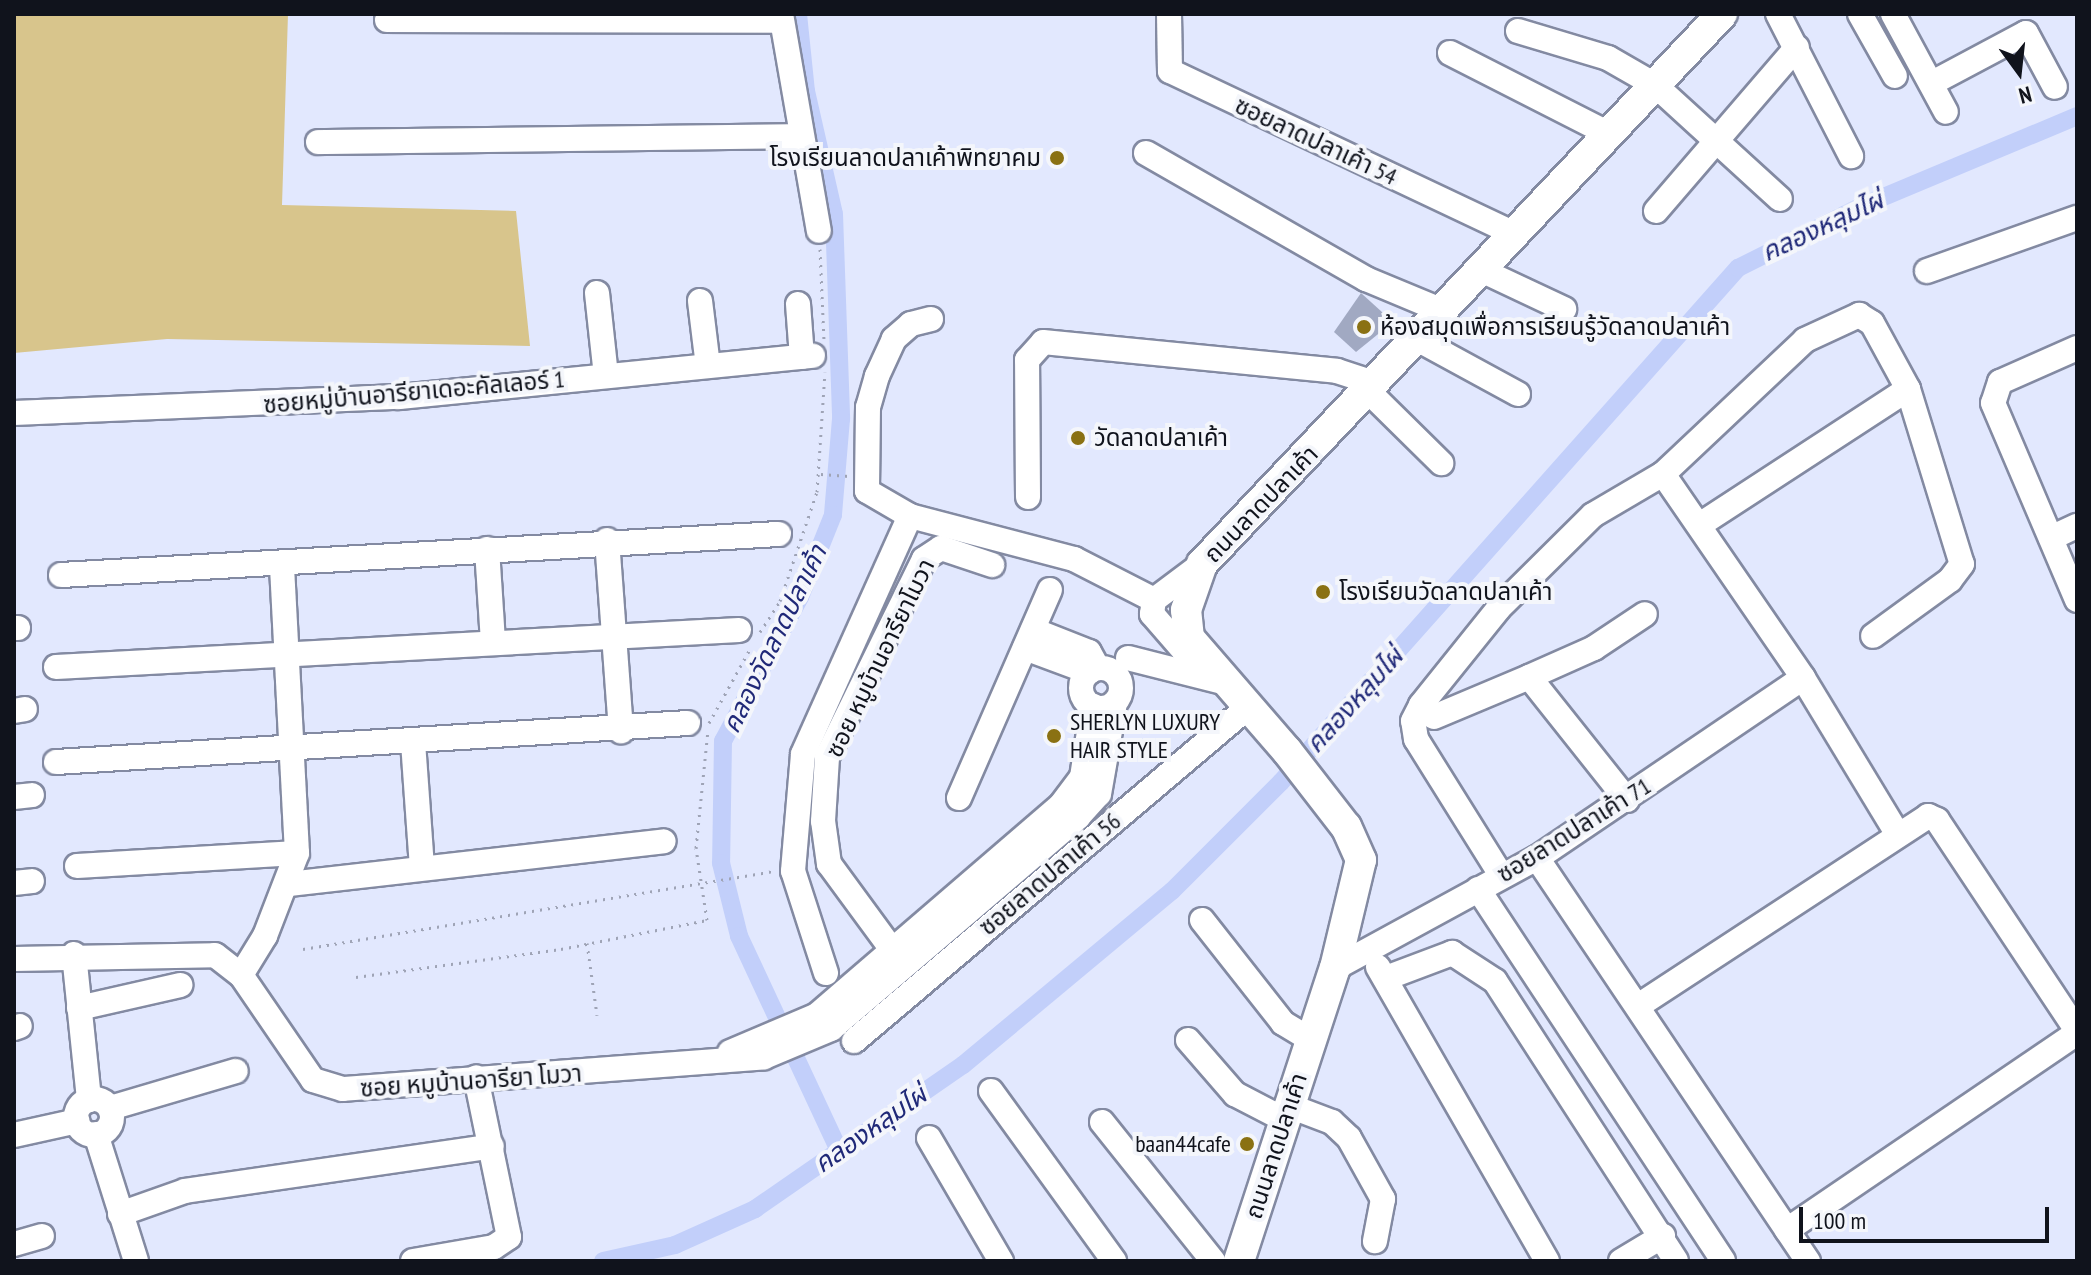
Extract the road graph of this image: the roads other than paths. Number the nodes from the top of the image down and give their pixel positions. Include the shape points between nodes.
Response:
1 (1169, 14) edge
2 (1722, 14) edge
3 (1778, 14) edge
4 (1860, 14) edge
5 (1893, 14) edge
6 (781, 18) edge
7 (387, 20) dead end
8 (2021, 23) edge
9 (1518, 31) dead end
10 (1797, 47) junction
11 (1450, 53) dead end
12 (1895, 76) dead end
13 (1934, 82) junction
14 (1655, 85) junction
15 (2055, 87) dead end
16 (1946, 112) dead end
17 (1609, 134) junction
18 (798, 136) junction
19 (1715, 136) junction
20 (318, 142) dead end
21 (1146, 153) dead end
22 (1851, 156) dead end
23 (1780, 199) dead end
24 (1656, 211) dead end
25 (2077, 218) edge
26 (819, 231) road end
27 (1515, 234) junction
28 (1481, 270) junction
29 (1927, 271) dead end
30 (597, 293) dead end
31 (700, 301) dead end
32 (798, 304) dead end
33 (1564, 309) dead end
34 (1443, 311) junction
35 (931, 319) dead end
36 (1417, 339) junction
37 (2077, 348) edge
38 (708, 366) junction
39 (606, 376) junction
40 (1371, 387) junction
41 (1908, 389) junction
42 (1518, 394) dead end
43 (14, 413) edge
44 (1441, 463) dead end
45 (1663, 474) junction
46 (1028, 497) dead end
47 (910, 516) junction
48 (1701, 524) junction
49 (2077, 526) edge
50 (779, 534) dead end
51 (2051, 538) junction
52 (607, 540) junction
53 (487, 549) junction
54 (282, 564) junction
55 (1202, 564) junction
56 (992, 565) dead end
57 (61, 575) dead end
58 (1050, 590) dead end
59 (1154, 600) junction
60 (2077, 600) edge
61 (1645, 614) dead end
62 (1163, 627) junction
63 (739, 630) dead end
64 (616, 635) junction
65 (1873, 636) dead end
66 (1029, 639) junction
67 (493, 643) junction
68 (288, 655) junction
69 (1202, 658) junction
70 (56, 667) dead end
71 (1107, 668) junction
72 (1529, 677) junction
73 (1803, 678) junction
74 (1223, 682) junction
75 (1104, 704) junction
76 (1247, 708) junction
77 (1434, 717) dead end
78 (688, 723) dead end
79 (621, 731) junction
80 (413, 742) junction
81 (295, 750) junction
82 (56, 762) dead end
83 (959, 798) dead end
84 (1627, 800) junction
85 (1897, 833) junction
86 (664, 841) dead end
87 (297, 853) junction
88 (1537, 858) junction
89 (77, 866) dead end
90 (422, 867) junction
91 (1501, 875) junction
92 (289, 884) junction
93 (1478, 889) junction
94 (1202, 920) dead end
95 (893, 951) junction
96 (1368, 952) junction
97 (74, 954) junction
98 (14, 959) edge
99 (1335, 968) junction
100 (826, 973) dead end
101 (241, 975) junction
102 (1386, 978) junction
103 (180, 985) dead end
104 (1638, 1006) junction
105 (79, 1008) junction
106 (812, 1030) junction
107 (2077, 1032) edge
108 (1310, 1039) junction
109 (1188, 1040) dead end
110 (854, 1041) dead end
111 (236, 1071) dead end
112 (476, 1077) junction
113 (991, 1091) dead end
114 (1285, 1112) junction
115 (93, 1116) junction
116 (1102, 1122) dead end
117 (14, 1135) edge
118 (929, 1138) dead end
119 (492, 1146) junction
120 (120, 1214) junction
121 (1787, 1230) junction
122 (42, 1236) dead end
123 (1663, 1236) junction
124 (1375, 1241) dead end
125 (14, 1244) edge
126 (136, 1261) edge
127 (413, 1261) edge
128 (1001, 1261) edge
129 (1114, 1261) edge
130 (1213, 1261) edge
131 (1239, 1261) edge
132 (1547, 1261) edge
133 (1621, 1261) edge
134 (1676, 1261) edge
135 (1723, 1261) edge
136 (1808, 1261) edge

1 - 27 street, ซอยลาดปลาเค้า 54 via 1170,71
2 - 14 main road, ถนนลาดปลาเค้า
3 - 10 street
4 - 12 street
5 - 13 street
6 - 7 street
6 - 18 street
8 - 13 street
8 - 15 street
9 - 14 street via 1595,53
10 - 19 street
10 - 22 street
11 - 17 street
13 - 16 street
14 - 17 main road, ถนนลาดปลาเค้า
14 - 19 street
17 - 27 main road, ถนนลาดปลาเค้า
18 - 20 street
18 - 26 street
19 - 23 street
19 - 24 street
21 - 34 street via 1366,279
25 - 29 street
27 - 28 main road, ถนนลาดปลาเค้า
28 - 33 street
28 - 34 main road, ถนนลาดปลาเค้า
30 - 39 street
31 - 38 street
32 - 38 street, ซอยหมู่บ้านอารียาเดอะคัลเลอร์ 1 via 816,357
34 - 36 main road, ถนนลาดปลาเค้า
35 - 47 street via 911,324 894,339 868,407 867,491
36 - 40 main road, ถนนลาดปลาเค้า
36 - 42 street
37 - 51 street via 2000,382 1993,397
38 - 39 street, ซอยหมู่บ้านอารียาเดอะคัลเลอร์ 1
39 - 43 street, ซอยหมู่บ้านอารียาเดอะคัลเลอร์ 1 via 383,398
40 - 44 street
40 - 46 street via 1337,371 1043,342 1030,349 1027,360
40 - 55 main road, ถนนลาดปลาเค้า
41 - 45 street via 1872,323 1849,316 1805,340
41 - 48 street
41 - 65 street via 1962,564 1950,580
45 - 48 street
45 - 91 street via 1593,515 1541,564 1413,721 1416,739
47 - 59 street via 1074,559
47 - 100 street via 809,734 793,871
48 - 73 street
49 - 51 street
50 - 52 street
51 - 60 street
52 - 53 street
52 - 64 street
53 - 54 street
53 - 67 street
54 - 57 street
54 - 68 street
55 - 59 street
55 - 69 main road, ถนนลาดปลาเค้า via 1185,620
56 - 95 street, ซอย หมูบ้านอารียาโมวา via 941,548 924,559 827,757 823,821 829,864
58 - 66 street
59 - 62 street via 1152,614
61 - 72 street via 1594,648
62 - 69 street via 1184,651
62 - 71 street
63 - 64 street
64 - 67 street
64 - 79 street
66 - 71 street
66 - 83 street
67 - 68 street
68 - 70 street
68 - 81 street
69 - 74 main road, ถนนลาดปลาเค้า
71 - 74 street
71 - 75 street via 1121,686
71 - 75 street via 1082,690
72 - 77 street
72 - 84 street
73 - 84 street, ซอยลาดปลาเค้า 71
73 - 85 street
74 - 76 main road, ถนนลาดปลาเค้า
75 - 95 street via 1082,777 1061,805
75 - 106 street via 1099,794
76 - 99 main road, ถนนลาดปลาเค้า via 1346,827 1361,860
76 - 110 street, ซอยลาดปลาเค้า 56
78 - 79 street
79 - 80 street
80 - 81 street
80 - 90 street
81 - 82 street
81 - 87 street
84 - 88 street, ซอยลาดปลาเค้า 71
85 - 104 street
85 - 107 street via 1924,816 1937,820
86 - 90 street
87 - 89 street
87 - 92 street
88 - 91 street, ซอยลาดปลาเค้า 71
88 - 104 street
90 - 92 street
91 - 93 street, ซอยลาดปลาเค้า 71
92 - 101 street
93 - 96 street, ซอยลาดปลาเค้า 71
93 - 135 street
94 - 108 street via 1283,1023
95 - 106 street
96 - 99 street, ซอยลาดปลาเค้า 71
96 - 102 street
97 - 98 street, ซอย หมูบ้านอารียา โมวา
97 - 101 street, ซอย หมูบ้านอารียา โมวา via 200,950
97 - 105 street
99 - 108 main road, ถนนลาดปลาเค้า
101 - 112 street, ซอย หมูบ้านอารียา โมวา via 313,1080 327,1087 367,1090
102 - 123 street via 1452,953 1495,981
102 - 132 street
103 - 105 street
104 - 121 street
105 - 115 street
106 - 112 street, ซอย หมูบ้านอารียา โมวา via 705,1062
107 - 121 street
108 - 114 main road, ถนนลาดปลาเค้า
109 - 114 street via 1235,1094
111 - 115 street
112 - 119 street
113 - 129 street
114 - 124 street via 1332,1122 1349,1138 1383,1199
114 - 131 main road, ถนนลาดปลาเค้า
115 - 117 street
115 - 120 street
116 - 130 street
118 - 128 street
119 - 120 street via 185,1191
119 - 127 street via 509,1237 494,1247
120 - 126 street
121 - 136 street
122 - 125 street
123 - 133 street
123 - 134 street

